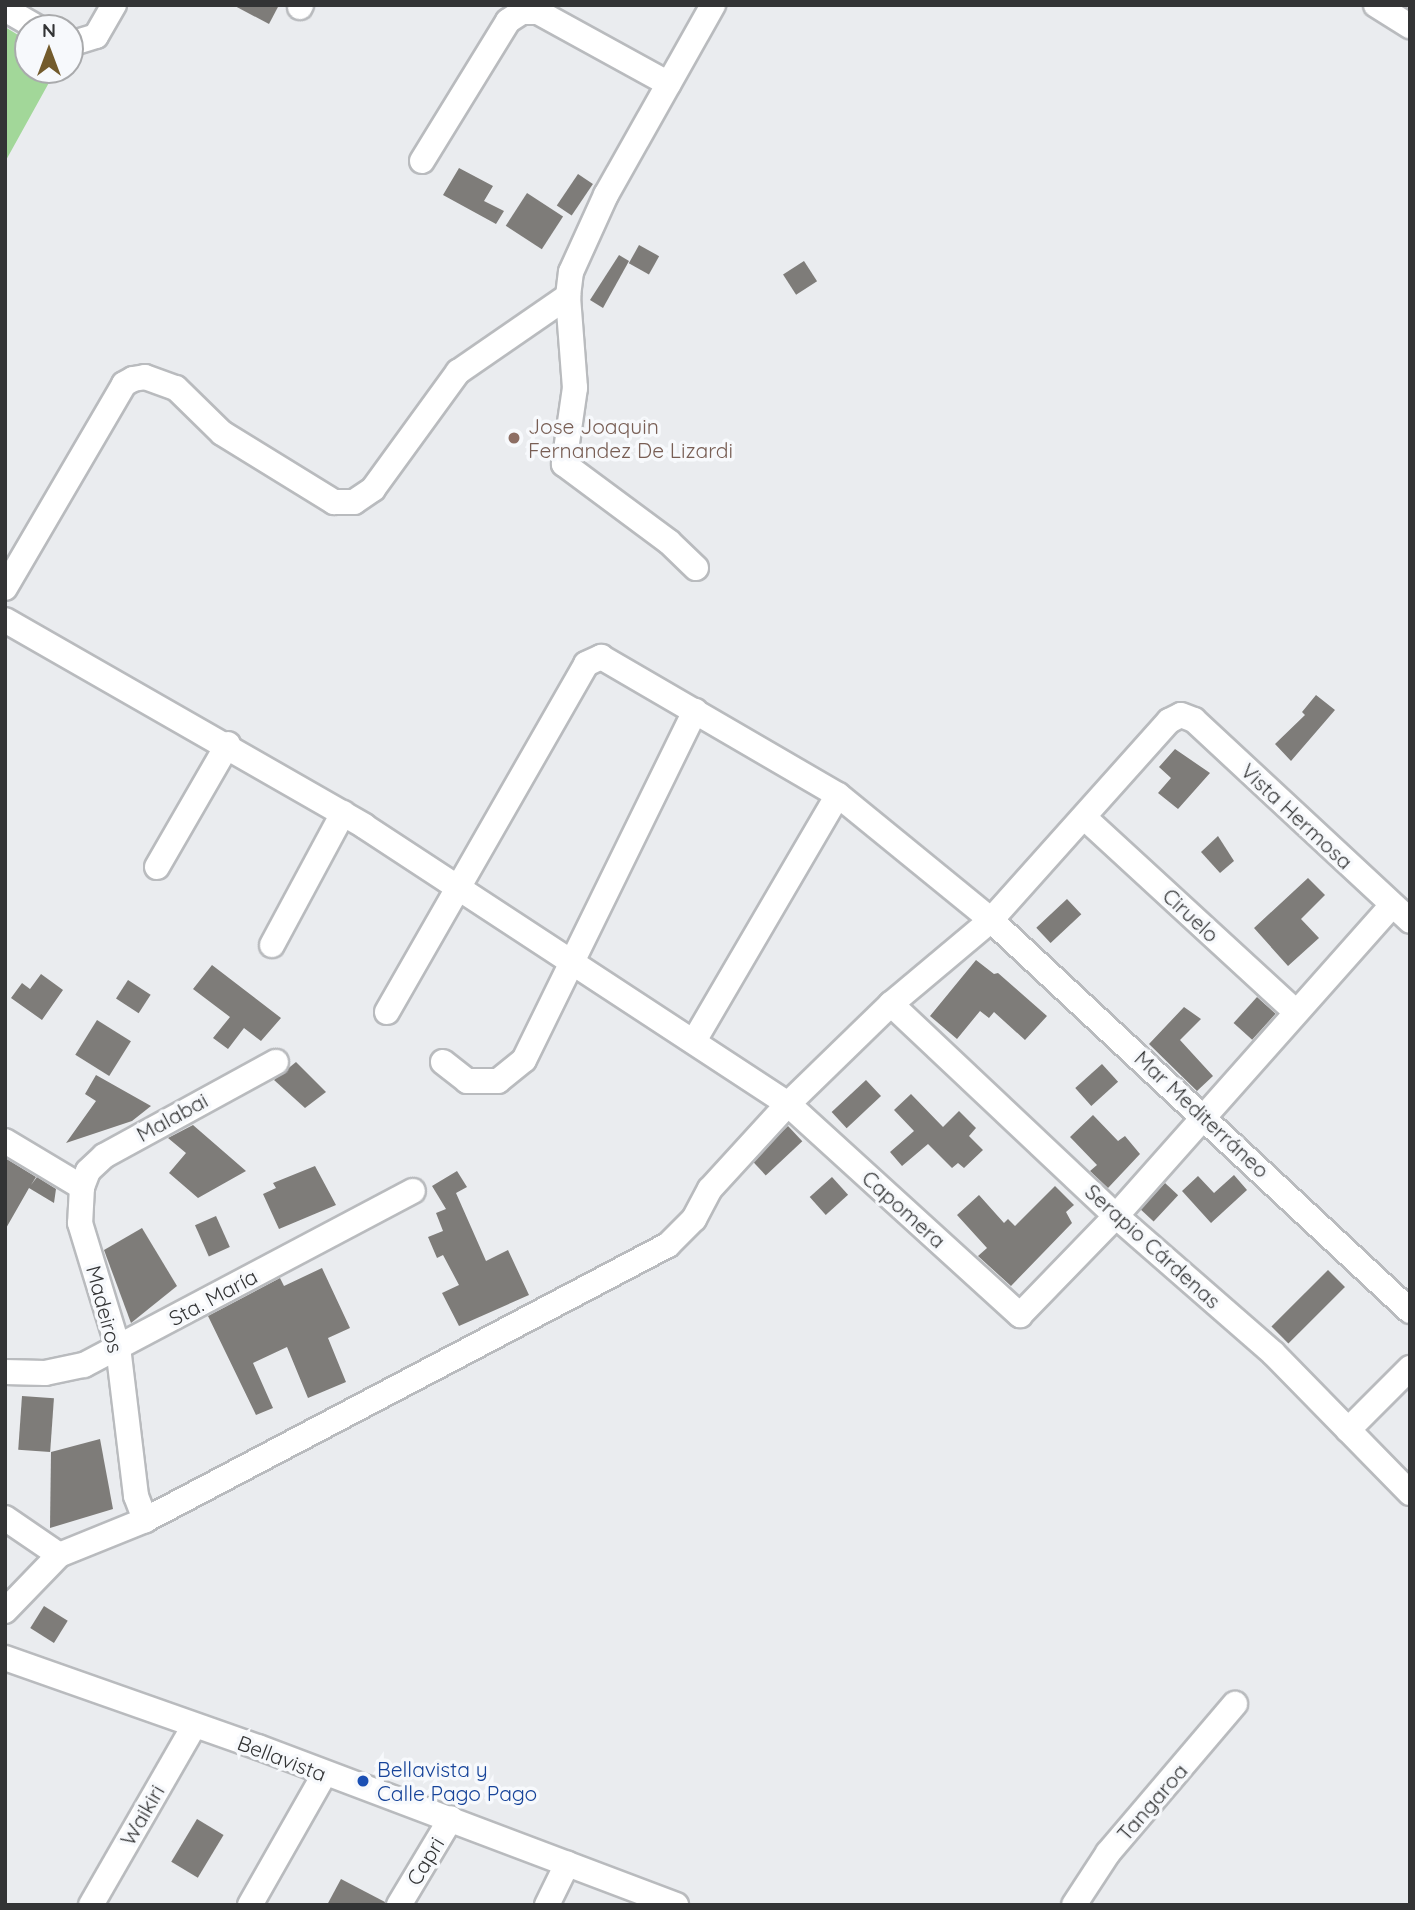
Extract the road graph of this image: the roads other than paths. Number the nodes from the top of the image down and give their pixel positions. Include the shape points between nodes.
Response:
1 (114, 5) edge
2 (713, 5) edge
3 (1376, 5) edge
4 (1410, 26) edge
5 (84, 40) edge
6 (669, 84) junction
7 (422, 161) dead end
8 (568, 296) junction
9 (696, 568) dead end
10 (5, 588) edge
11 (5, 620) edge
12 (695, 711) junction
13 (228, 744) junction
14 (838, 795) junction
15 (343, 813) junction
16 (1086, 819) junction
17 (157, 867) dead end
18 (458, 887) junction
19 (1401, 913) edge
20 (991, 920) junction
21 (272, 945) dead end
22 (570, 959) junction
23 (891, 1004) junction
24 (387, 1012) dead end
25 (1296, 1012) junction
26 (694, 1041) junction
27 (276, 1062) dead end
28 (443, 1062) dead end
29 (788, 1104) junction
30 (1205, 1116) junction
31 (5, 1141) edge
32 (82, 1187) junction
33 (413, 1191) dead end
34 (1116, 1216) junction
35 (1407, 1303) edge
36 (118, 1347) junction
37 (1410, 1368) edge
38 (5, 1372) edge
39 (1348, 1430) junction
40 (1410, 1493) edge
41 (5, 1518) edge
42 (145, 1520) junction
43 (59, 1555) junction
44 (5, 1611) edge
45 (5, 1658) edge
46 (1235, 1704) dead end
47 (194, 1726) junction
48 (324, 1774) junction
49 (451, 1818) junction
50 (568, 1864) junction
51 (91, 1905) edge
52 (250, 1905) edge
53 (399, 1905) edge
54 (547, 1905) edge
55 (676, 1905) edge
56 (1074, 1905) edge

1 - 5 street via 96,36
2 - 6 street
3 - 4 street
6 - 7 street via 538,12 522,12 508,21
6 - 8 street via 606,195 571,272
8 - 9 street via 575,388 564,464 669,542
8 - 10 street via 458,372 373,489 354,502 334,502 222,433 176,388 145,377 133,379 124,384
11 - 13 street, Capomera
12 - 14 street, Mar Mediterráneo
12 - 18 street, Mar Mediterráneo via 601,657 592,658
12 - 22 street
13 - 15 street, Capomera
13 - 17 street
14 - 20 street, Mar Mediterráneo
14 - 26 street
15 - 18 street, Capomera
15 - 21 street
16 - 19 street, Vista Hermosa via 1169,721 1181,715 1194,720
16 - 20 street
16 - 25 street, Ciruelo
18 - 22 street, Capomera
18 - 24 street
19 - 25 street
20 - 23 street
20 - 30 street, Mar Mediterráneo
22 - 26 street, Capomera
22 - 28 street via 524,1060 507,1074 498,1081 467,1081
23 - 29 street
23 - 34 street, Serapio Cárdenas
25 - 30 street
26 - 29 street, Capomera
27 - 32 street, Malabai via 104,1156 88,1171
29 - 34 street, Capomera via 1020,1315
29 - 42 street via 710,1189 694,1219 668,1245
30 - 34 street
30 - 35 street, Mar Mediterráneo
31 - 32 street
32 - 36 street, Madeiros via 80,1223
33 - 36 street, Sta. María
34 - 39 street, Serapio Cárdenas via 1273,1353
36 - 38 street, Sta. María via 84,1365 45,1373
36 - 42 street, Madeiros via 136,1496
37 - 39 street
39 - 40 street, Serapio Cárdenas
41 - 43 street
42 - 43 street
43 - 44 street
45 - 47 street, Bellavista
46 - 56 street, Tangaroa via 1108,1853
47 - 48 street, Bellavista
47 - 51 street, Waikiri
48 - 49 street, Bellavista
48 - 52 street
49 - 50 street, Bellavista
49 - 53 street, Capri
50 - 54 street
50 - 55 street, Bellavista

